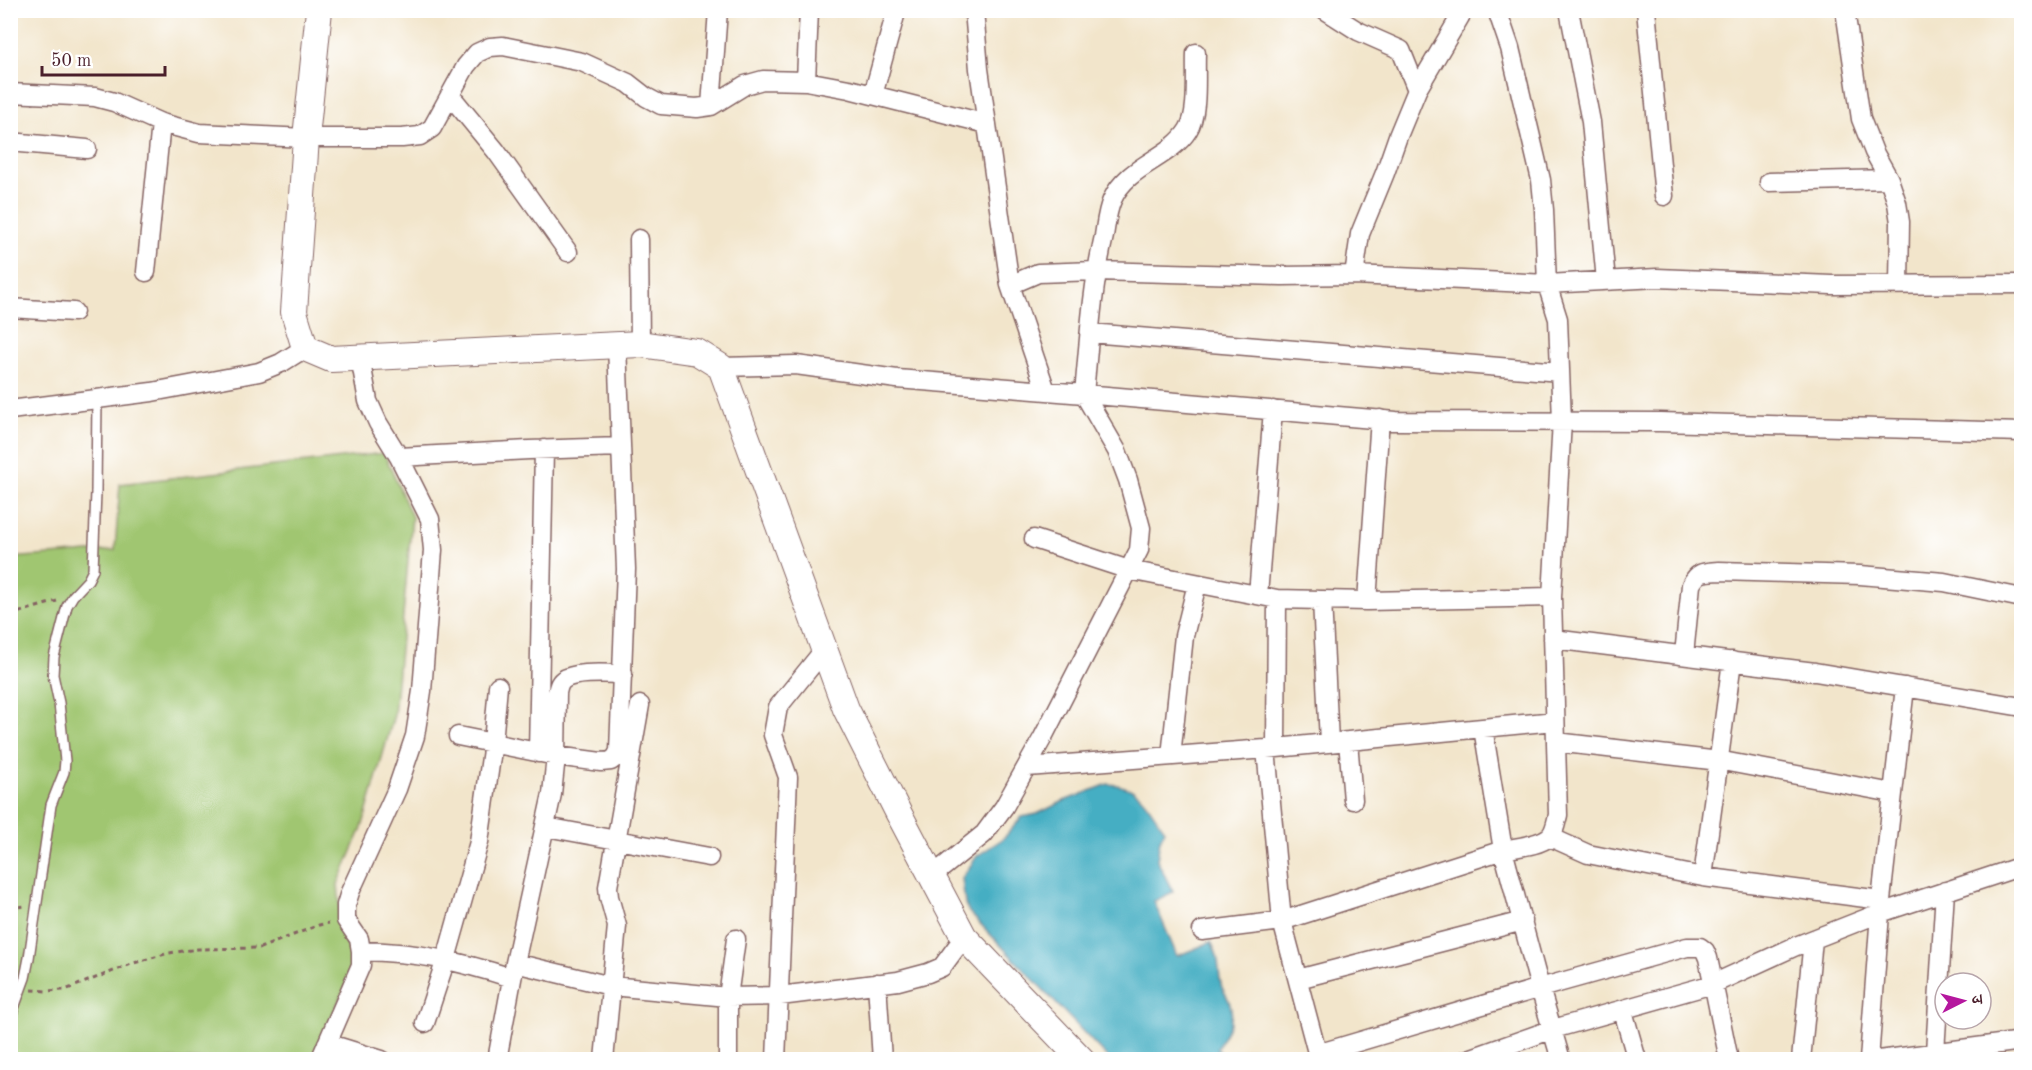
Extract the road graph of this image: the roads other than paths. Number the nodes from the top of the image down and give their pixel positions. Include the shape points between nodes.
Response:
1 (319, 10) edge
2 (718, 10) edge
3 (809, 10) edge
4 (974, 10) edge
5 (1325, 10) edge
6 (1464, 10) edge
7 (1497, 10) edge
8 (1569, 10) edge
9 (1646, 10) edge
10 (1845, 10) edge
11 (896, 12) edge
12 (1196, 53) dead end
13 (806, 81) junction
14 (1417, 90) junction
15 (10, 93) edge
16 (450, 95) junction
17 (873, 95) junction
18 (711, 106) junction
19 (161, 123) junction
20 (987, 124) junction
21 (306, 138) junction
22 (10, 142) edge
23 (87, 150) dead end
24 (1889, 179) junction
25 (1769, 182) dead end
26 (1665, 196) dead end
27 (639, 239) dead end
28 (568, 252) dead end
29 (1096, 271) junction
30 (146, 272) dead end
31 (1354, 275) junction
32 (1606, 281) junction
33 (1547, 284) junction
34 (2022, 284) edge
35 (1010, 285) junction
36 (1899, 285) junction
37 (10, 308) edge
38 (74, 312) dead end
39 (1090, 333) junction
40 (629, 345) junction
41 (305, 348) junction
42 (360, 357) junction
43 (721, 367) junction
44 (1560, 372) junction
45 (1046, 391) junction
46 (1084, 394) junction
47 (97, 399) junction
48 (10, 410) edge
49 (1273, 410) junction
50 (1380, 419) junction
51 (1562, 422) junction
52 (2022, 432) edge
53 (621, 447) junction
54 (544, 449) junction
55 (399, 457) junction
56 (1034, 539) dead end
57 (1129, 570) junction
58 (1197, 584) junction
59 (1258, 596) junction
60 (1552, 597) junction
61 (2022, 598) edge
62 (1276, 599) junction
63 (1322, 600) junction
64 (1367, 601) junction
65 (1553, 639) junction
66 (824, 650) junction
67 (1684, 655) junction
68 (1732, 661) junction
69 (622, 674) junction
70 (498, 686) dead end
71 (1905, 687) junction
72 (640, 705) dead end
73 (2022, 707) edge
74 (1555, 722) junction
75 (1484, 728) junction
76 (458, 736) dead end
77 (1348, 741) junction
78 (1329, 742) junction
79 (1556, 742) junction
80 (493, 743) junction
81 (1271, 748) junction
82 (538, 753) junction
83 (556, 756) junction
84 (1172, 756) junction
85 (1719, 761) junction
86 (1027, 767) junction
87 (1893, 793) junction
88 (1353, 800) dead end
89 (546, 827) junction
90 (1550, 837) junction
91 (617, 839) junction
92 (1503, 850) junction
93 (709, 856) dead end
94 (2022, 866) edge
95 (932, 876) junction
96 (1703, 877) junction
97 (1945, 891) junction
98 (1881, 907) junction
99 (1282, 921) junction
100 (1523, 921) junction
101 (1202, 931) dead end
102 (964, 937) junction
103 (736, 939) dead end
104 (1813, 940) junction
105 (361, 951) junction
106 (446, 959) junction
107 (514, 971) junction
108 (1298, 979) junction
109 (877, 983) junction
110 (1713, 984) junction
111 (611, 987) junction
112 (1540, 988) junction
113 (780, 996) junction
114 (728, 997) junction
115 (1623, 1011) junction
116 (10, 1019) edge
117 (425, 1023) dead end
118 (1553, 1029) junction
119 (2022, 1041) edge
120 (324, 1051) edge
121 (1927, 1055) edge
122 (1318, 1057) edge
123 (1473, 1058) edge
124 (382, 1059) edge
125 (497, 1059) edge
126 (604, 1059) edge
127 (728, 1059) edge
128 (776, 1059) edge
129 (882, 1059) edge
130 (1082, 1059) edge
131 (1561, 1059) edge
132 (1637, 1059) edge
133 (1728, 1059) edge
134 (1801, 1059) edge
135 (1869, 1059) edge
136 (1879, 1059) edge

1 - 21 main road
2 - 18 street
3 - 13 street
4 - 20 street
5 - 14 street via 1358,31 1401,50
6 - 14 street
7 - 33 street via 1510,48 1541,180
8 - 32 street via 1590,123
9 - 26 street
10 - 24 street via 1861,119
11 - 17 street
12 - 29 street via 1194,109 1189,129 1174,146 1140,167 1120,186 1112,201
13 - 17 street
13 - 18 street via 763,80 745,85
14 - 31 street via 1360,234
15 - 19 street via 95,97
16 - 18 street via 477,53 503,46 582,62 628,83 661,105
16 - 21 street via 432,128 420,136
16 - 28 street via 496,151
17 - 20 street
19 - 21 street via 200,133
19 - 30 street
20 - 35 street
21 - 41 main road via 294,312
22 - 23 street
24 - 25 street
24 - 36 street via 1900,222
27 - 40 street
29 - 31 street
29 - 35 street via 1038,273
29 - 39 street
31 - 33 street
32 - 33 street
32 - 36 street via 1657,278
33 - 44 street via 1558,319
34 - 36 street
35 - 45 street
37 - 38 street
39 - 44 street
39 - 46 street
40 - 42 main road
40 - 43 main road via 697,352
40 - 53 street
41 - 42 main road via 331,359
41 - 47 street via 259,372
42 - 55 street via 368,401
43 - 45 street via 796,365 897,379
43 - 66 main road
44 - 51 street
45 - 46 street
46 - 49 street
46 - 57 street via 1117,452 1142,528 1139,550
47 - 48 street
47 - 116 lane via 93,570 67,606 54,657 64,772 51,805 29,958
49 - 50 street
49 - 59 street
50 - 51 street
50 - 64 street
51 - 52 street
51 - 60 street
53 - 54 street
53 - 69 street via 626,569
54 - 55 street
54 - 82 street
55 - 105 street via 430,519 433,550 415,736 401,779 346,905 346,920 359,939
56 - 57 street
57 - 58 street
57 - 86 street
58 - 59 street
58 - 84 street via 1184,636
59 - 62 street
60 - 64 street
60 - 65 street
61 - 67 street via 1944,582 1860,574 1702,572 1690,585
62 - 63 street
62 - 81 street
63 - 64 street
63 - 78 street
65 - 67 street
65 - 74 street
66 - 95 main road via 846,710
66 - 113 street via 778,707 773,735 788,777
67 - 68 street
68 - 71 street
68 - 85 street
69 - 83 street via 581,675 564,678 559,684
69 - 83 street via 621,742 616,757 601,762
70 - 80 street
71 - 73 street
71 - 87 street
72 - 91 street
74 - 75 street
74 - 79 street
75 - 77 street
75 - 92 street
76 - 80 street
77 - 78 street
77 - 88 street
78 - 81 street
79 - 85 street
79 - 90 street via 1558,815
80 - 82 street
80 - 106 street via 479,843
81 - 84 street
81 - 99 street
82 - 83 street
83 - 89 street
84 - 86 street
85 - 87 street
85 - 96 street
86 - 95 street via 984,834
87 - 98 street
89 - 91 street
89 - 107 street
90 - 92 street
90 - 96 street via 1588,855
91 - 93 street
91 - 111 street via 608,887 617,926
92 - 99 street
92 - 100 street
94 - 97 street
95 - 102 main road
96 - 98 street
97 - 98 street
97 - 121 street
98 - 104 street
98 - 135 street
99 - 101 street
99 - 108 street
100 - 108 street
100 - 112 street
102 - 109 street via 942,967 898,981
102 - 130 main road
103 - 114 street
104 - 110 street
104 - 134 street
105 - 106 street
105 - 120 street via 361,965
106 - 107 street
106 - 117 street
107 - 111 street
107 - 125 street
108 - 122 street
109 - 113 street
109 - 129 street
110 - 112 street via 1704,951 1687,947
110 - 115 street
110 - 133 street
111 - 114 street
111 - 126 street
112 - 118 street
112 - 122 street
113 - 114 street
113 - 128 street
114 - 127 street
115 - 118 street
115 - 132 street
118 - 123 street
118 - 131 street
119 - 121 street
120 - 124 street
121 - 136 street

